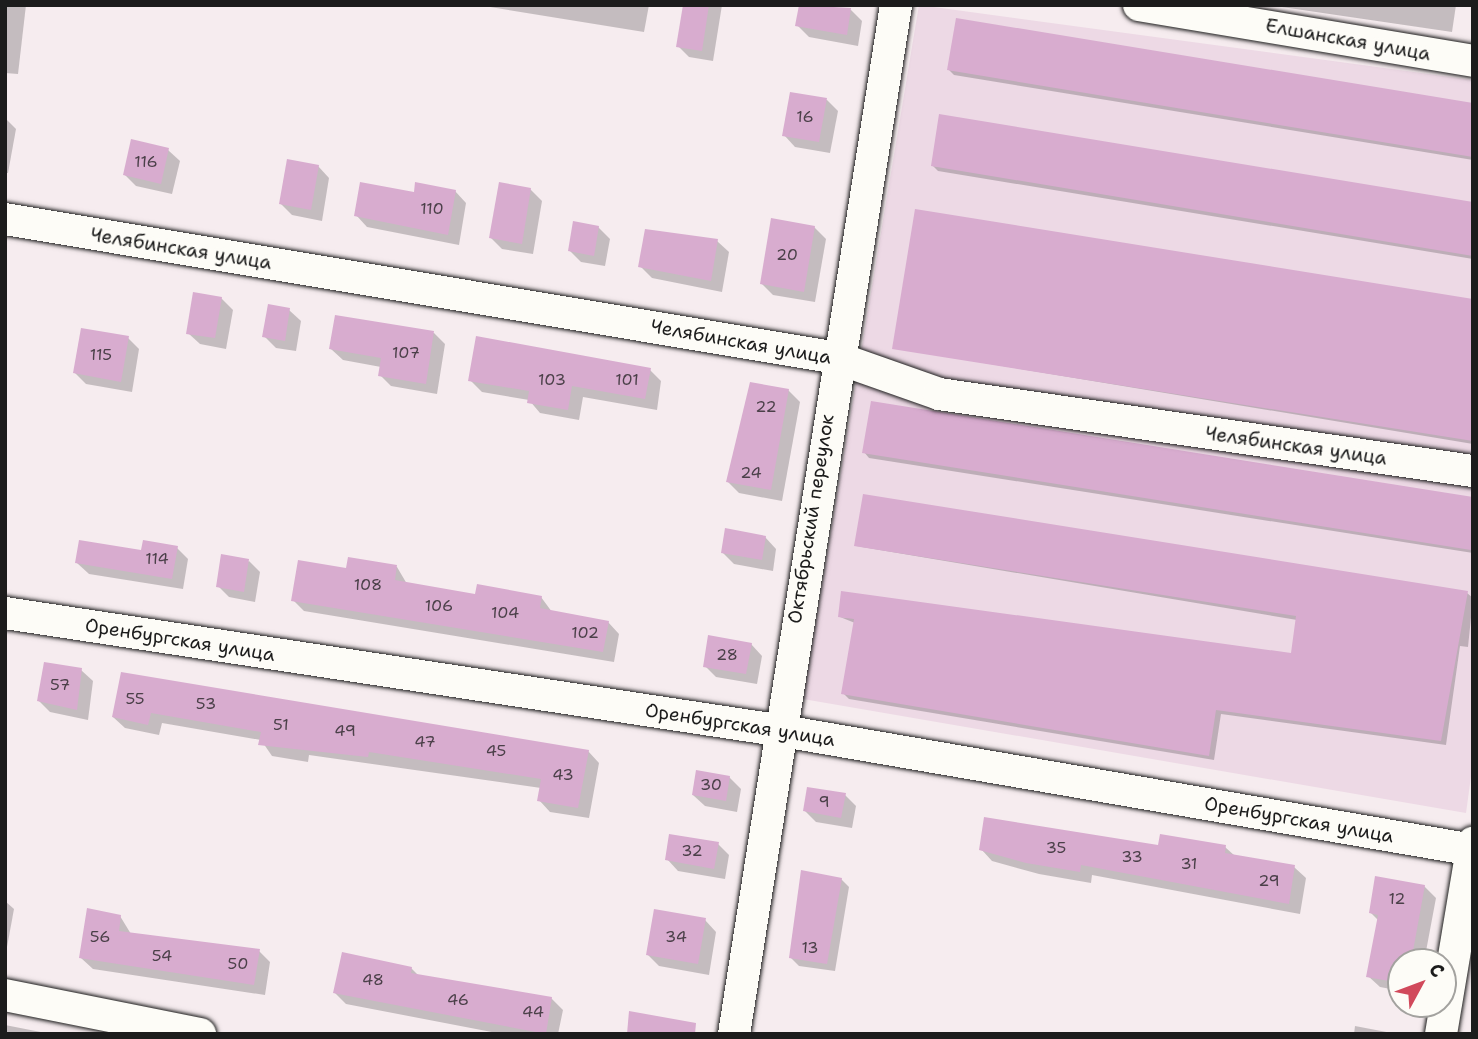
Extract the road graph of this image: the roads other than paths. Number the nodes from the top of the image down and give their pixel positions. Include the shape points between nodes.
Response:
1 (896, 5) edge
2 (1139, 5) edge
3 (1473, 61) edge
4 (5, 219) edge
5 (837, 358) junction
6 (1473, 471) edge
7 (5, 613) edge
8 (777, 730) junction
9 (1472, 847) edge
10 (5, 995) edge
11 (200, 1034) edge
12 (734, 1034) edge
13 (1441, 1034) edge

1 - 5 street, Октябрьский переулок
2 - 3 street, Елшанская улица
4 - 5 street, Челябинская улица
5 - 6 street, Челябинская улица via 939,394
5 - 8 street, Октябрьский переулок
7 - 8 street, Оренбургская улица
8 - 9 street, Оренбургская улица
8 - 12 street, Октябрьский переулок
9 - 13 street
10 - 11 street

